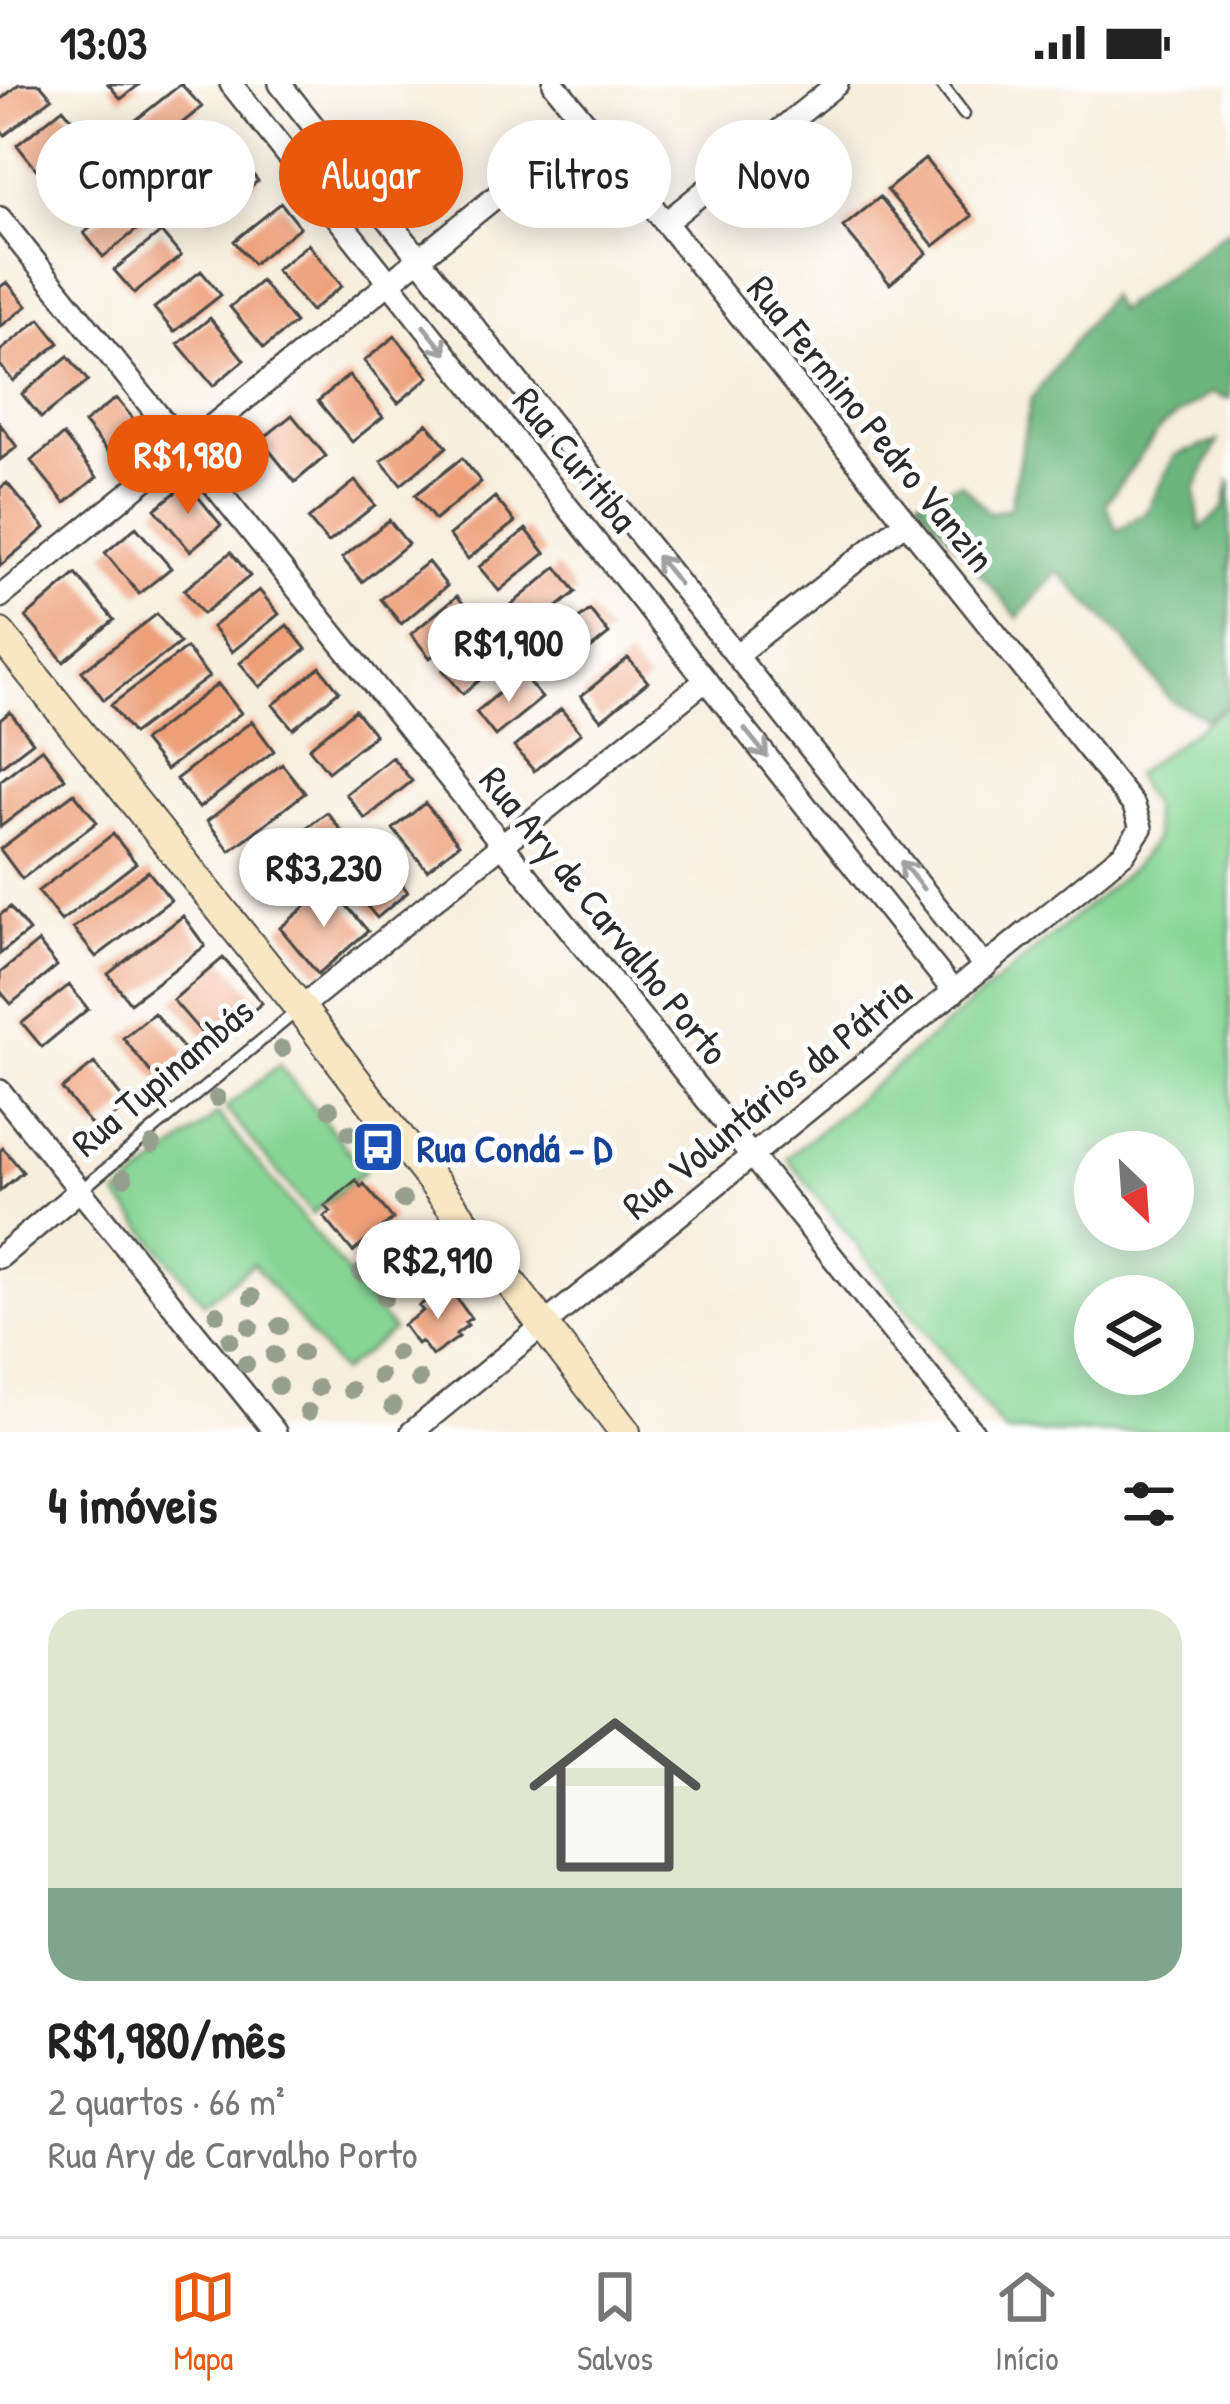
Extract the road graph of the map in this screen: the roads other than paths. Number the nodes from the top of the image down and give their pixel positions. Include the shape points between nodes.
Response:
1 (231, 84) edge
2 (280, 84) edge
3 (554, 84) edge
4 (837, 84) edge
5 (941, 84) edge
6 (964, 114) dead end
7 (583, 120) edge
8 (487, 203) edge
9 (0, 218) edge
10 (671, 218) edge
11 (669, 228) edge
12 (419, 258) junction
13 (389, 283) junction
14 (184, 448) junction
15 (905, 521) junction
16 (0, 597) edge
17 (0, 634) edge
18 (736, 655) junction
19 (706, 680) junction
20 (1134, 806) joint
21 (502, 844) junction
22 (985, 967) junction
23 (954, 992) junction
24 (300, 1008) junction
25 (0, 1091) edge
26 (752, 1157) junction
27 (80, 1190) junction
28 (0, 1256) edge
29 (545, 1326) junction
30 (275, 1432) edge
31 (412, 1432) edge
32 (625, 1432) edge
33 (973, 1432) edge

1 - 13 street, Rua Curitiba
2 - 12 street, Rua Curitiba
3 - 7 street, Rua Fermino Pedro Vanzin
4 - 10 street
5 - 6 lane
8 - 12 street
9 - 14 street, Rua Ary de Carvalho Porto
11 - 15 street, Rua Fermino Pedro Vanzin
12 - 13 street
18 -> 12 street, Rua Curitiba
13 - 14 street
13 -> 19 street, Rua Curitiba
14 - 16 street
14 - 21 street, Rua Ary de Carvalho Porto
15 - 18 street
15 - 20 street, Rua Fermino Pedro Vanzin
17 - 24 street
22 -> 18 street, Rua Curitiba
19 - 21 street, Rua Tupinambás
19 -> 23 street, Rua Curitiba
20 - 22 street, Rua Voluntários da Pátria via 1141,828 1124,854
21 - 24 street, Rua Tupinambás
21 - 26 street, Rua Ary de Carvalho Porto
22 - 23 street, Rua Voluntários da Pátria
23 - 26 street, Rua Voluntários da Pátria
24 - 27 lane, Rua Tupinambás
24 - 29 street
25 - 27 street
26 - 29 street, Rua Voluntários da Pátria
26 - 33 street, Rua Ary de Carvalho Porto
27 - 28 street, Rua Tupinambás
27 - 30 street
29 - 31 street, Rua Voluntários da Pátria
29 - 32 street

